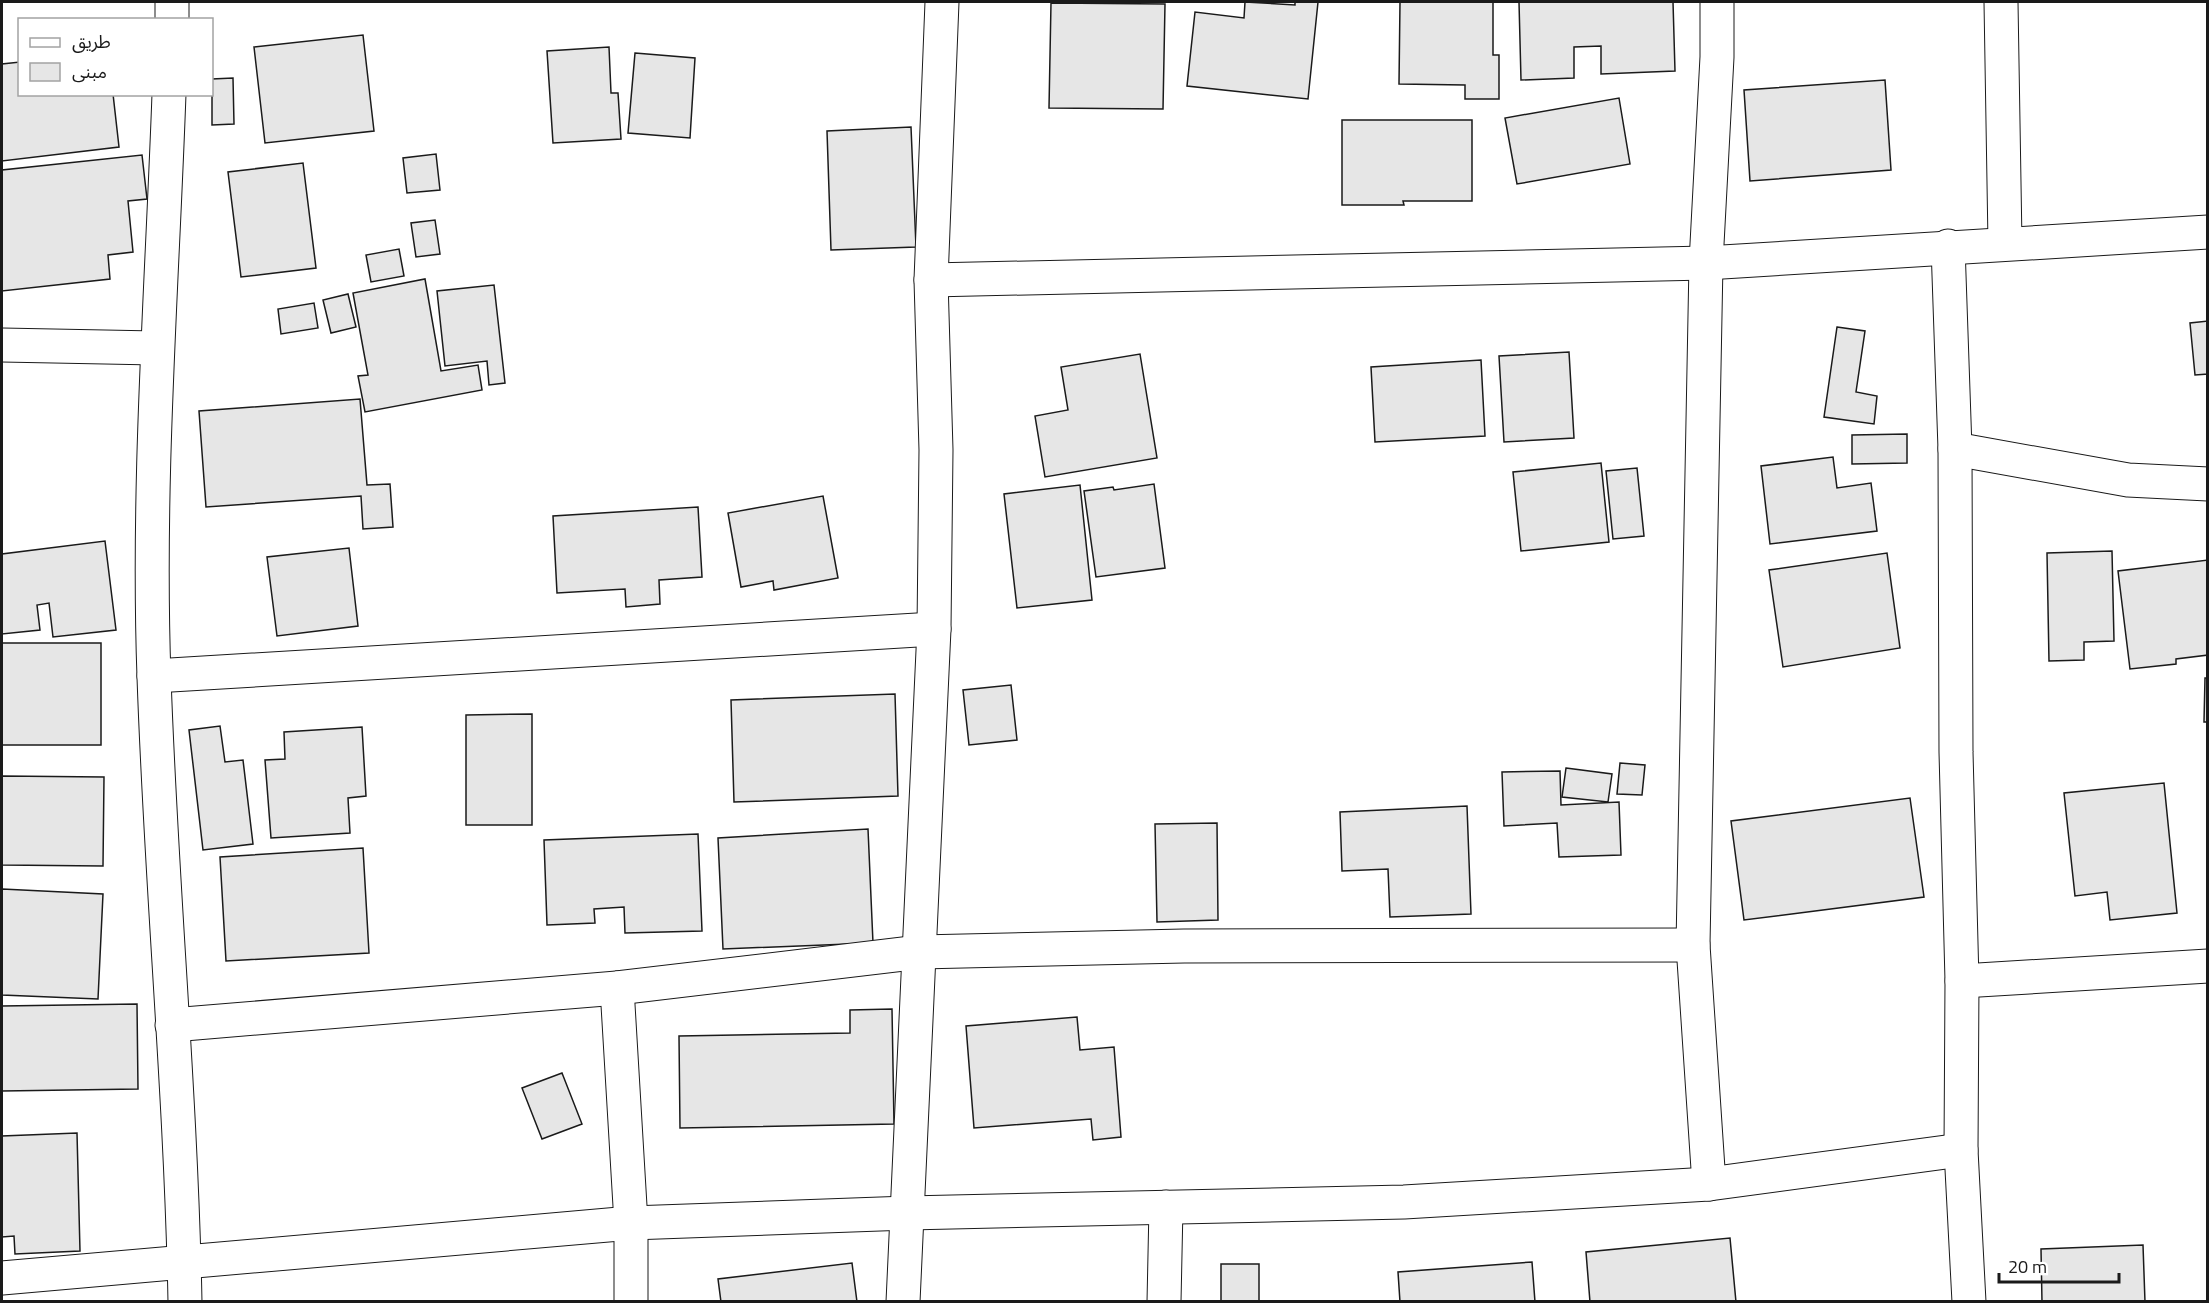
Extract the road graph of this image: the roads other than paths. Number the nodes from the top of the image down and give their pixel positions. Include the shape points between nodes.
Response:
1 (172, 2) edge
2 (942, 2) edge
3 (1717, 2) edge
4 (2001, 2) edge
5 (172, 18) edge
6 (169, 96) edge
7 (2208, 232) edge
8 (2005, 243) junction
9 (1948, 246) junction
10 (1706, 263) junction
11 (931, 280) junction
12 (2, 345) edge
13 (156, 348) junction
14 (1955, 449) junction
15 (2208, 484) edge
16 (934, 629) junction
17 (154, 676) junction
18 (1693, 945) junction
19 (920, 952) junction
20 (2208, 966) edge
21 (1962, 981) junction
22 (617, 988) junction
23 (172, 1025) junction
24 (1961, 1150) junction
25 (1709, 1184) junction
26 (1166, 1207) junction
27 (908, 1213) junction
28 (631, 1223) junction
29 (184, 1262) junction
30 (2, 1278) edge
31 (185, 1302) edge
32 (631, 1302) edge
33 (903, 1302) edge
34 (1164, 1302) edge
35 (1969, 1302) edge

1 - 5 street
2 - 11 street
3 - 10 street via 1718,57
4 - 8 street
6 - 13 street
7 - 8 street
8 - 9 street
9 - 10 street
9 - 14 street
10 - 11 street
10 - 18 street
11 - 16 street via 936,450
12 - 13 street
13 - 17 street
14 - 15 street via 2128,480
14 - 21 street
16 - 17 street
16 - 19 street
17 - 23 street
18 - 19 street via 1196,946
18 - 25 street
19 - 22 street
19 - 27 street
20 - 21 street
21 - 24 street
22 - 23 street
22 - 28 street
23 - 29 street
24 - 25 street
24 - 35 street
25 - 26 street via 1404,1202
26 - 27 street
26 - 34 street
27 - 28 street
27 - 33 street
28 - 29 street
28 - 32 street
29 - 30 street
29 - 31 street

